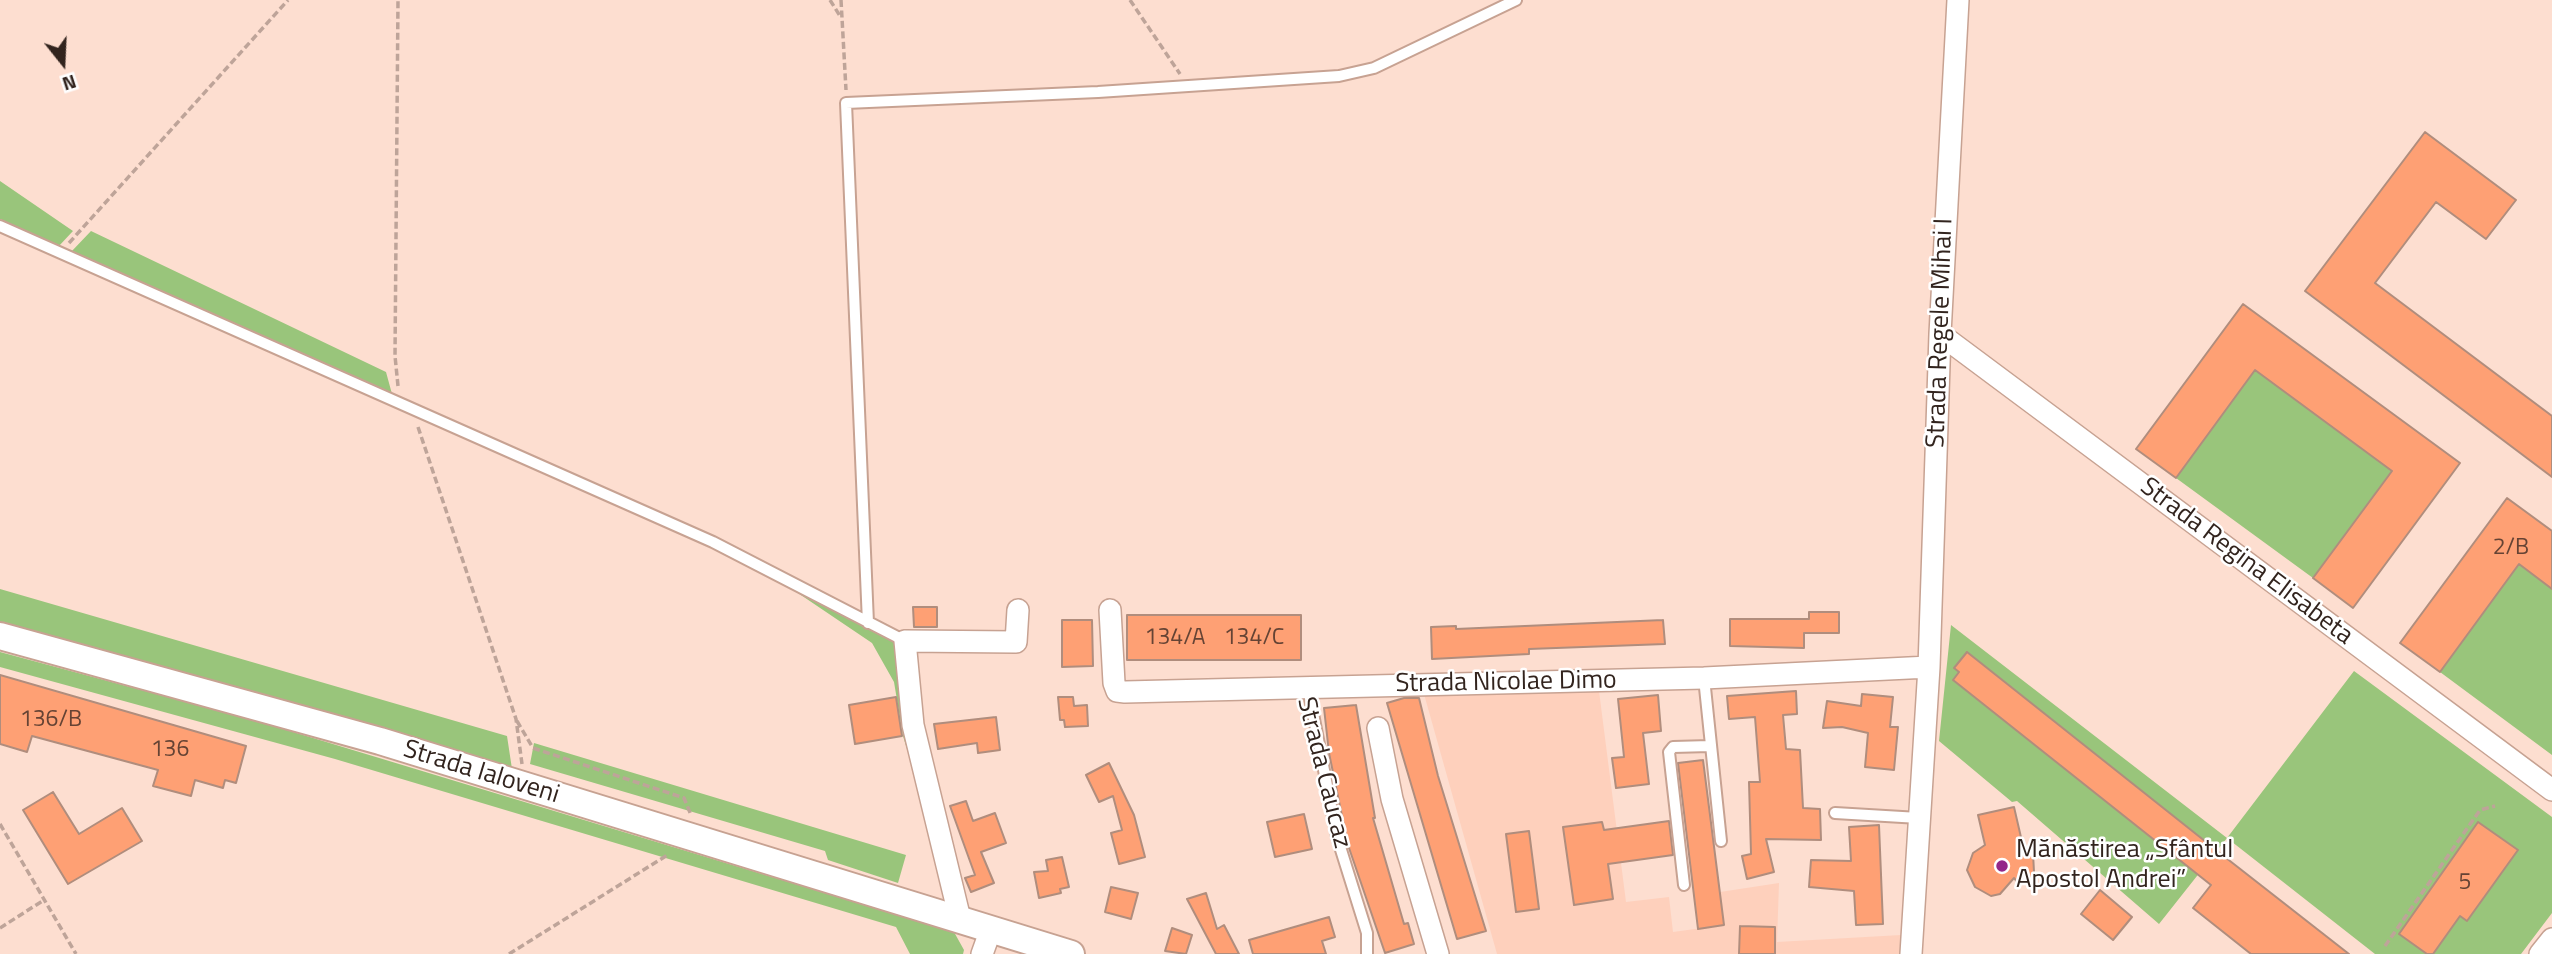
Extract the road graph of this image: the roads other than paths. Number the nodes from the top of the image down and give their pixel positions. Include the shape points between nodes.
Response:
1 (1516, 0) edge
2 (1958, 0) edge
3 (0, 226) edge
4 (1940, 334) junction
5 (1018, 610) dead end
6 (1110, 610) dead end
7 (868, 623) junction
8 (0, 636) edge
9 (905, 641) junction
10 (1929, 667) junction
11 (1704, 678) junction
12 (1308, 688) junction
13 (1378, 728) dead end
14 (1710, 746) junction
15 (2552, 790) edge
16 (1835, 813) dead end
17 (1919, 818) junction
18 (1721, 841) dead end
19 (1684, 886) dead end
20 (960, 919) junction
21 (991, 929) junction
22 (2552, 939) edge
23 (982, 954) edge
24 (1071, 954) edge
25 (1367, 954) edge
26 (1438, 954) edge
27 (1911, 954) edge
28 (2540, 954) edge

1 - 7 lane via 1374,68 1339,76 846,103
2 - 4 street, Strada Regele Mihai I
3 - 7 lane via 713,542
4 - 10 street, Strada Regele Mihai I
4 - 15 street, Strada Regina Elisabeta
5 - 9 street via 1016,642
6 - 12 street, Strada Caucaz via 1117,691
7 - 9 lane
8 - 20 street, Strada Ialoveni via 380,741
9 - 20 street via 914,725
10 - 11 street, Strada Nicolae Dimo
10 - 17 street
11 - 12 street, Strada Nicolae Dimo
11 - 14 lane
12 - 25 lane, Strada Caucaz via 1338,836 1367,933
13 - 26 street, Strada Nicolae Dimo via 1392,799
14 - 18 lane
14 - 19 lane via 1673,747 1669,752
16 - 17 lane
17 - 27 street
20 - 21 street
21 - 23 street
21 - 24 street
22 - 28 street

